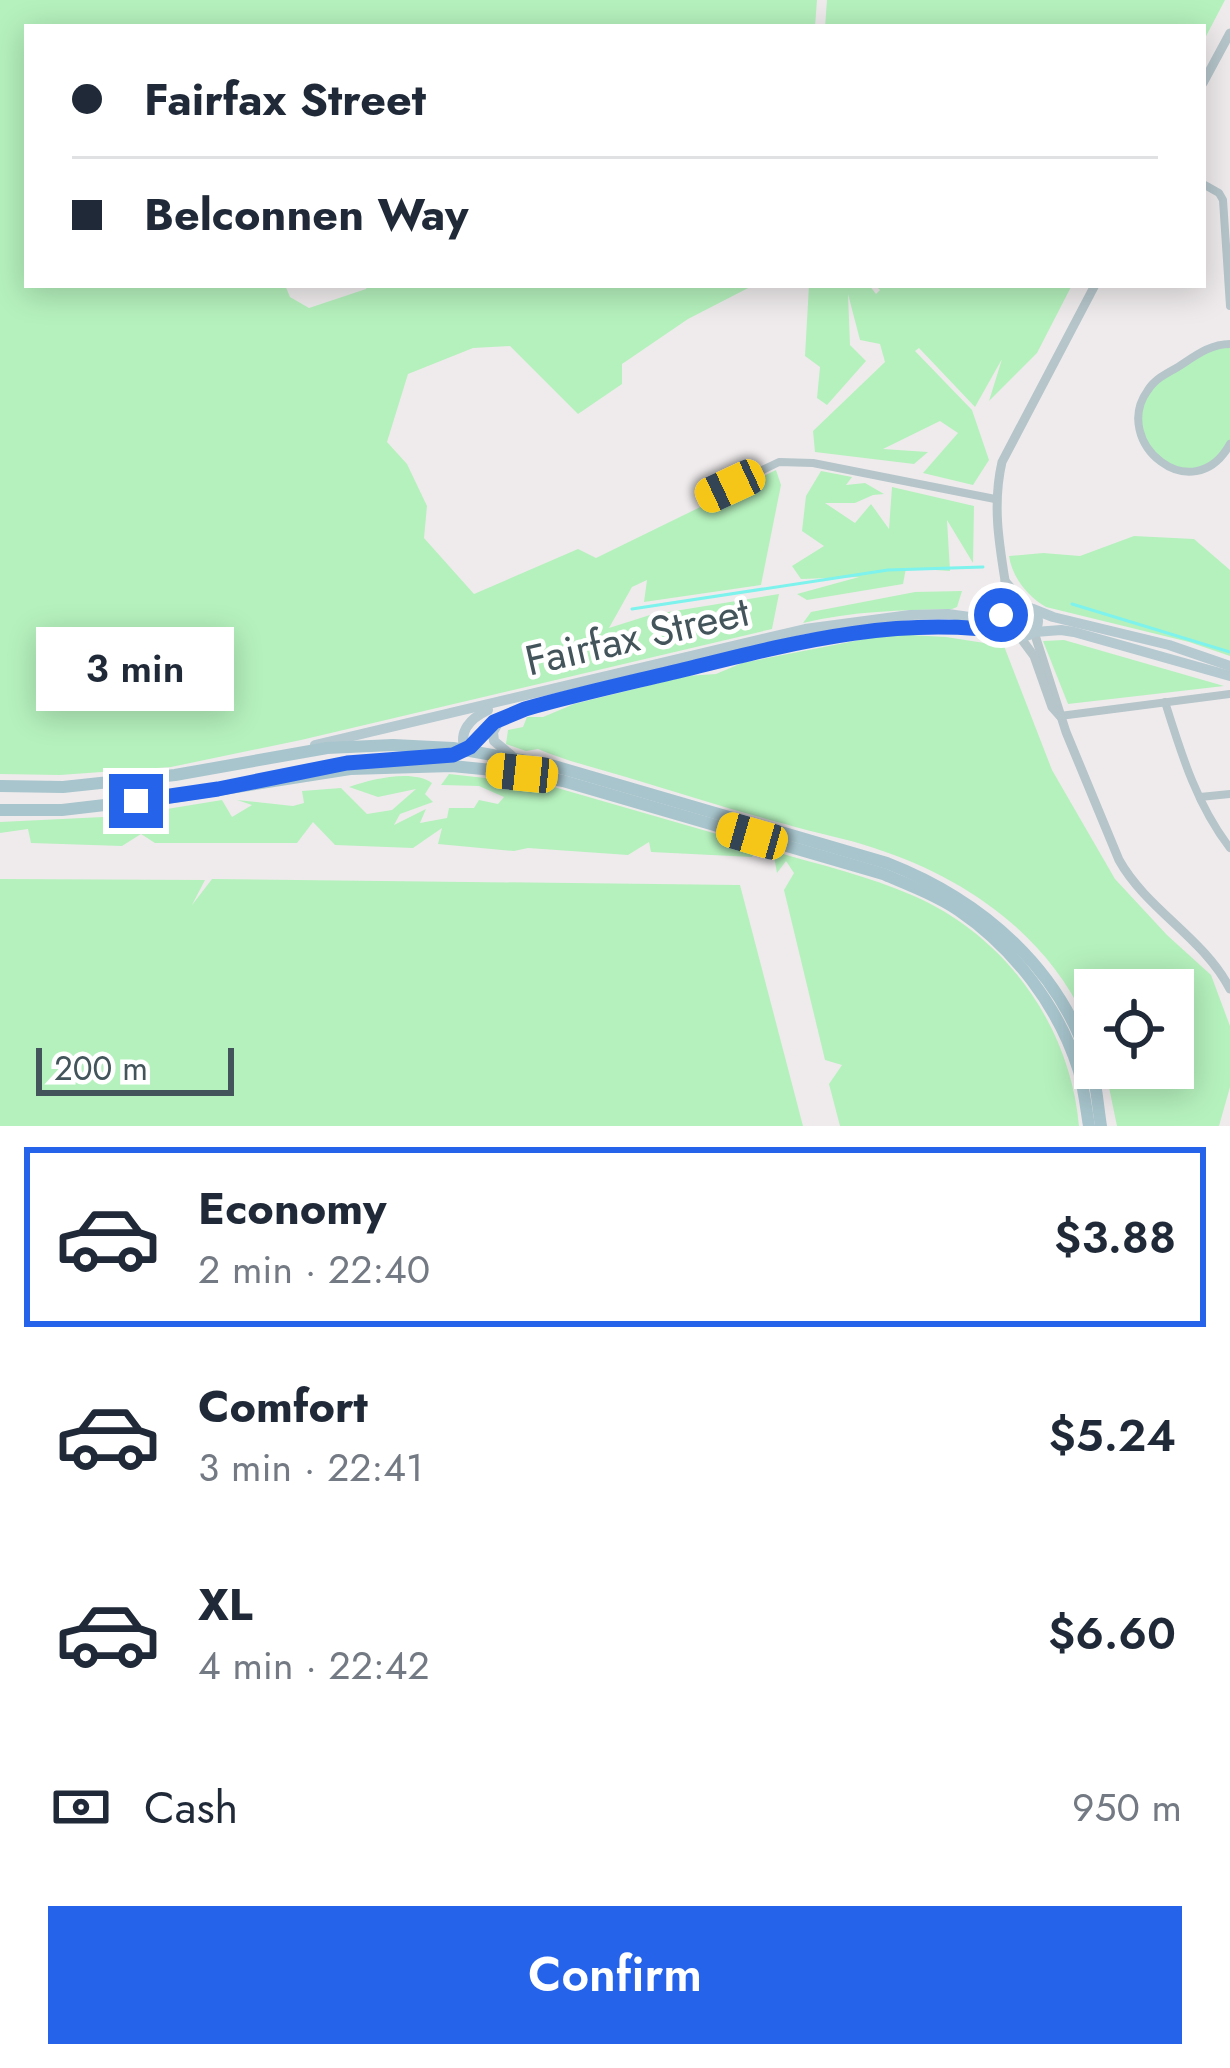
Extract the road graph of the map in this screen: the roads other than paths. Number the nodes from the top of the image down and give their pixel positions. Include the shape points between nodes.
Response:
1 (1230, 33) edge
2 (1225, 54) edge
3 (1206, 79) edge
4 (1206, 186) edge
5 (1228, 226) edge
6 (1093, 288) edge
7 (1230, 306) edge
8 (1230, 344) edge
9 (1230, 444) edge
10 (707, 497) dead end
11 (995, 499) junction
12 (1006, 581) junction
13 (1030, 608) junction
14 (1010, 613) junction
15 (1035, 632) junction
16 (1016, 635) junction
17 (1230, 666) edge
18 (1230, 676) edge
19 (1230, 694) edge
20 (513, 699) junction
21 (1166, 702) junction
22 (504, 716) junction
23 (1060, 716) junction
24 (465, 750) junction
25 (283, 754) junction
26 (512, 756) junction
27 (522, 773) junction
28 (0, 786) edge
29 (218, 789) junction
30 (1230, 794) edge
31 (1200, 797) junction
32 (0, 810) edge
33 (1230, 848) edge
34 (1230, 989) edge
35 (1089, 1126) edge
36 (1101, 1126) edge

1 - 2 street
2 - 3 street
4 - 5 street via 1220,193
5 - 7 street
6 - 11 street via 1007,449
8 - 9 street via 1157,380 1139,410 1147,446 1169,468 1202,470
10 - 11 street via 790,460
11 - 12 street
12 - 13 street
12 - 14 street
13 - 14 main road
13 - 15 main road
13 - 17 main road
14 - 16 main road
14 - 20 main road, Fairfax Street via 850,621
15 - 16 main road
15 - 18 main road via 1074,632
15 - 23 street
16 - 22 main road, Fairfax Street via 861,631
16 - 23 street
19 - 21 street
20 - 24 main road via 471,720
20 - 25 main road, Fairfax Street
21 - 23 street
21 - 31 street
22 - 24 main road, Fairfax Street
22 - 26 main road via 493,738
23 - 34 street via 1128,877
24 - 25 main road via 347,746
24 - 26 main road
24 - 27 main road via 477,762
24 - 29 main road via 316,767
25 - 28 main road via 175,775
26 - 36 main road via 887,863 966,902 1004,931 1057,994 1093,1073
27 - 29 main road via 350,769
27 - 35 main road via 883,874 958,910 995,939 1043,998 1079,1074
29 - 32 main road
30 - 31 street
31 - 33 street

